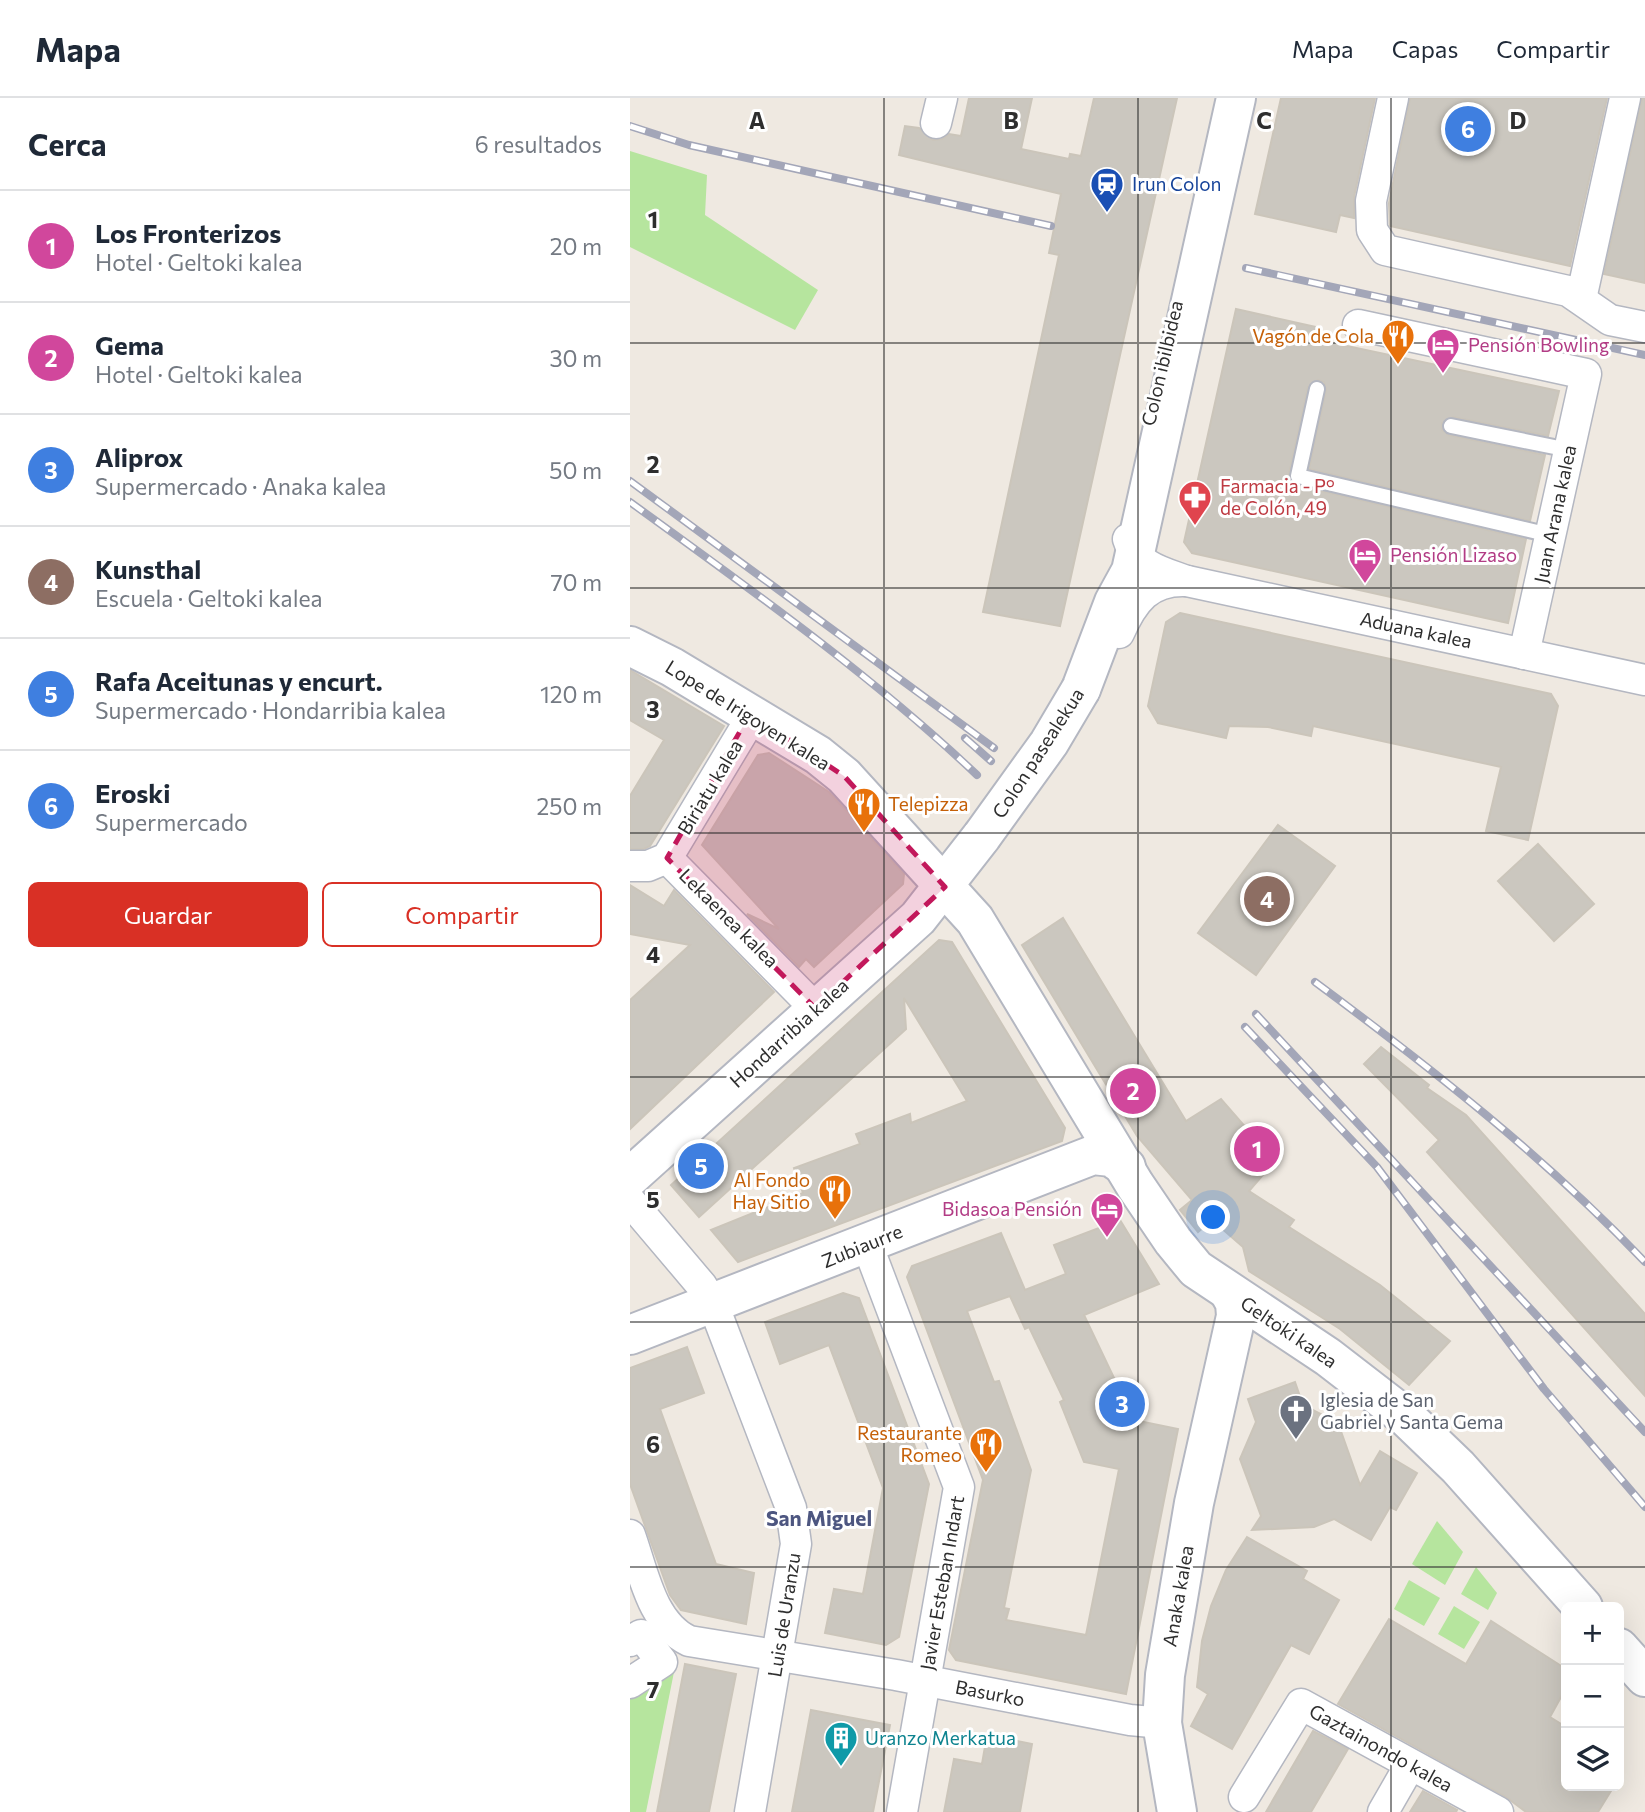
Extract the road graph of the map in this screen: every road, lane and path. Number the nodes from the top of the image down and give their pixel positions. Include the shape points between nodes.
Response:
1 (1222, 98) edge
2 (1236, 98) edge
3 (1394, 98) edge
4 (1626, 98) edge
5 (1588, 303) junction
6 (1358, 325) dead end
7 (1645, 327) edge
8 (1317, 389) dead end
9 (1451, 426) dead end
10 (1569, 450) junction
11 (1550, 535) junction
12 (1131, 549) junction
13 (1187, 581) junction
14 (1103, 628) joint
15 (630, 646) edge
16 (1524, 654) junction
17 (1645, 680) edge
18 (1081, 689) junction
19 (751, 715) junction
20 (982, 836) junction
21 (667, 858) junction
22 (630, 866) edge
23 (945, 887) junction
24 (918, 918) junction
25 (975, 920) junction
26 (815, 1008) junction
27 (1107, 1151) junction
28 (630, 1177) edge
29 (630, 1201) edge
30 (867, 1244) junction
31 (713, 1304) junction
32 (1233, 1310) junction
33 (1290, 1332) junction
34 (630, 1335) edge
35 (1219, 1382) junction
36 (630, 1535) edge
37 (1579, 1602) edge
38 (630, 1641) edge
39 (777, 1654) junction
40 (1624, 1654) edge
41 (1645, 1677) edge
42 (924, 1680) junction
43 (630, 1683) edge
44 (1162, 1723) junction
45 (1410, 1765) junction
46 (1244, 1797) dead end
47 (750, 1812) edge
48 (902, 1812) edge
49 (1177, 1812) edge
50 (1383, 1812) edge
51 (1498, 1812) edge

1 - 12 main road, Colon ibilbidea
2 - 12 main road, Colon ibilbidea
3 - 5 street via 1371,201 1372,230 1385,250 1568,291
4 - 5 street
5 - 7 street via 1611,320
6 - 10 street, Juan Arana kalea via 1586,374
8 - 11 lane via 1298,476
9 - 10 lane
10 - 11 street, Juan Arana kalea
11 - 16 street, Juan Arana kalea
12 - 13 street, Aduana kalea via 1148,566
12 - 14 main road, Colon ibilbidea
13 - 16 street, Aduana kalea
13 - 18 street, Aduana kalea via 1163,582 1143,593 1128,612 1108,659
14 - 18 main road, Colon pasealekua
15 - 19 main road, Lope de Irigoyen kalea
16 - 17 street, Aduana kalea
18 - 20 main road, Colon pasealekua, bridge via 1049,743
19 - 21 street, Biriatu kalea
19 - 23 main road, Lope de Irigoyen kalea via 844,776
20 - 23 main road, Colon pasealekua
20 - 25 main road, Geltoki kalea via 970,879
21 - 22 street, Lekaenea kalea via 648,866
21 - 26 street, Lekaenea kalea
23 - 24 main road, Hondarribia kalea
23 - 25 main road, Geltoki kalea
24 - 25 main road via 947,912
24 - 26 main road, Hondarribia kalea
25 - 27 main road, Geltoki kalea
26 - 28 main road, Hondarribia kalea
27 - 30 main road, Zubiaurre
27 - 32 main road, Geltoki kalea via 1173,1241
29 - 31 street, Luis de Uranzu
30 - 31 main road, Zubiaurre
30 - 42 street, Javier Esteban Indart via 959,1487
31 - 34 main road, Zubiaurre
31 - 39 street, Luis de Uranzu via 791,1508 796,1544
32 - 33 main road, Geltoki kalea
32 - 35 main road, Anaka kalea
33 - 35 main road, Anaka kalea via 1269,1330 1249,1337 1234,1352
33 - 37 main road, Geltoki kalea via 1416,1426
35 - 44 main road, Anaka kalea via 1173,1620
36 - 39 street, Basurko via 656,1606 674,1634 689,1641
38 - 43 street via 640,1634 662,1661
39 - 42 street, Basurko
39 - 47 street, Luis de Uranzu
40 - 41 main road
42 - 44 street, Basurko
42 - 48 street, Javier Esteban Indart
44 - 49 main road, Anaka kalea
45 - 46 street, Gaztainondo kalea via 1301,1704
45 - 50 street
45 - 51 street, Gaztainondo kalea

